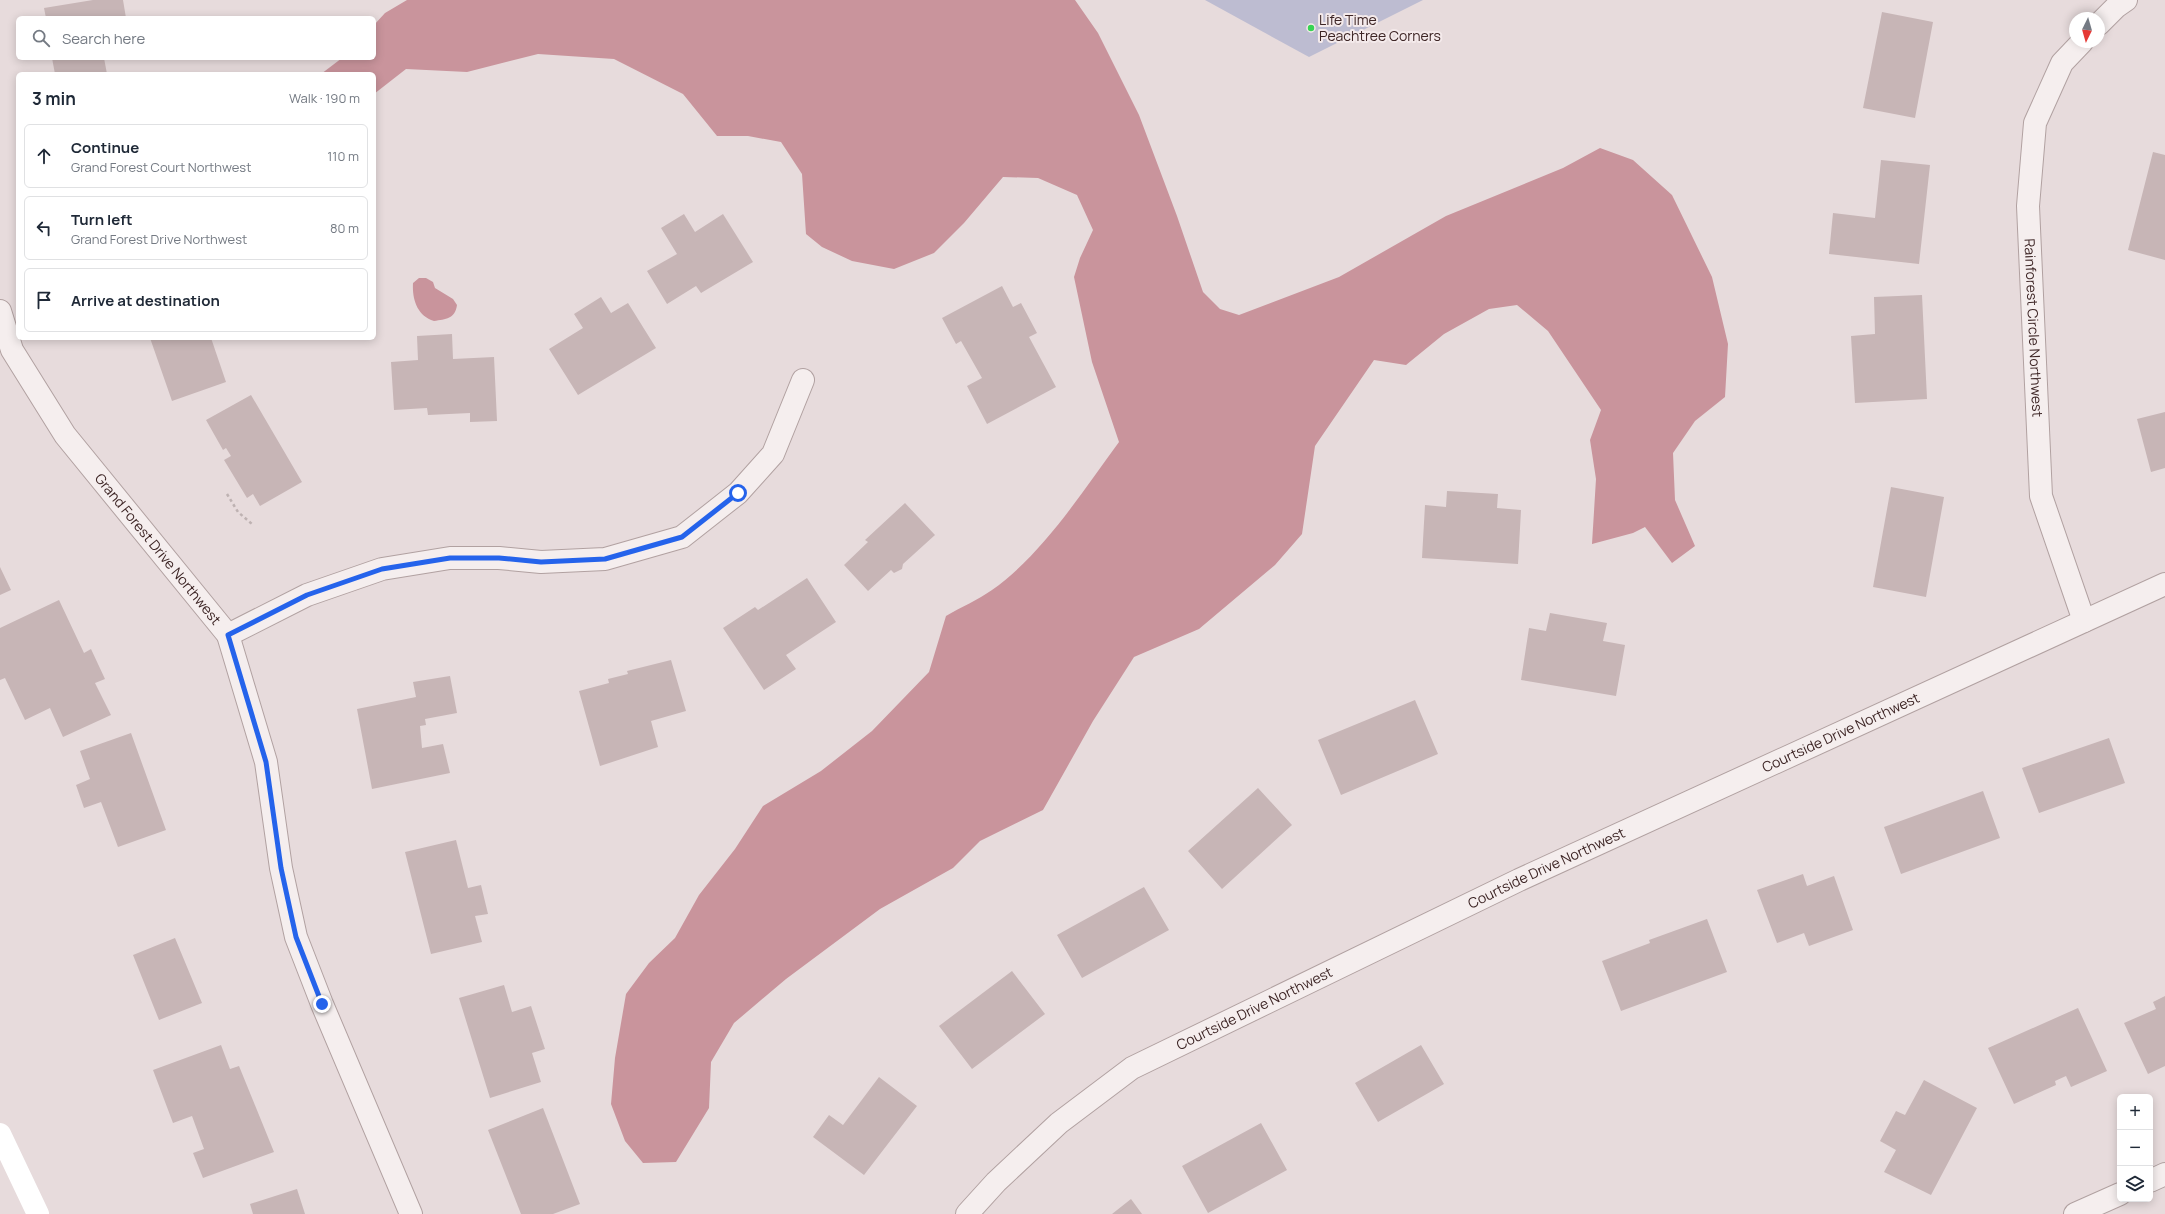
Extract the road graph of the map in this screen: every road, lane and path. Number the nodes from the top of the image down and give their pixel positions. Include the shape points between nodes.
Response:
1 (2126, 0) edge
2 (2105, 18) edge
3 (2076, 48) edge
4 (0, 310) edge
5 (803, 380) dead end
6 (227, 494) dead end
7 (252, 524) dead end
8 (2165, 584) edge
9 (2084, 621) junction
10 (228, 635) junction
11 (0, 1134) edge
12 (2165, 1174) edge
13 (2153, 1180) edge
14 (2117, 1195) edge
15 (38, 1214) edge
16 (411, 1214) edge
17 (967, 1214) edge
18 (2075, 1214) edge

1 - 2 street
3 - 9 street, Rainforest Circle Northwest via 2062,63 2035,123 2028,206 2041,496
4 - 10 street, Grand Forest Drive Northwest via 12,350 65,436
5 - 10 street via 773,454 738,493 682,537 605,559 541,562 499,558 450,558 382,569 307,595
6 - 7 path via 238,512
8 - 9 street, Courtside Drive Northwest
9 - 17 street, Courtside Drive Northwest via 1519,880 1132,1068 1059,1123 996,1182
10 - 16 street, Grand Forest Drive Northwest via 266,762 281,868 296,937
11 - 15 street
12 - 13 street
14 - 18 street

